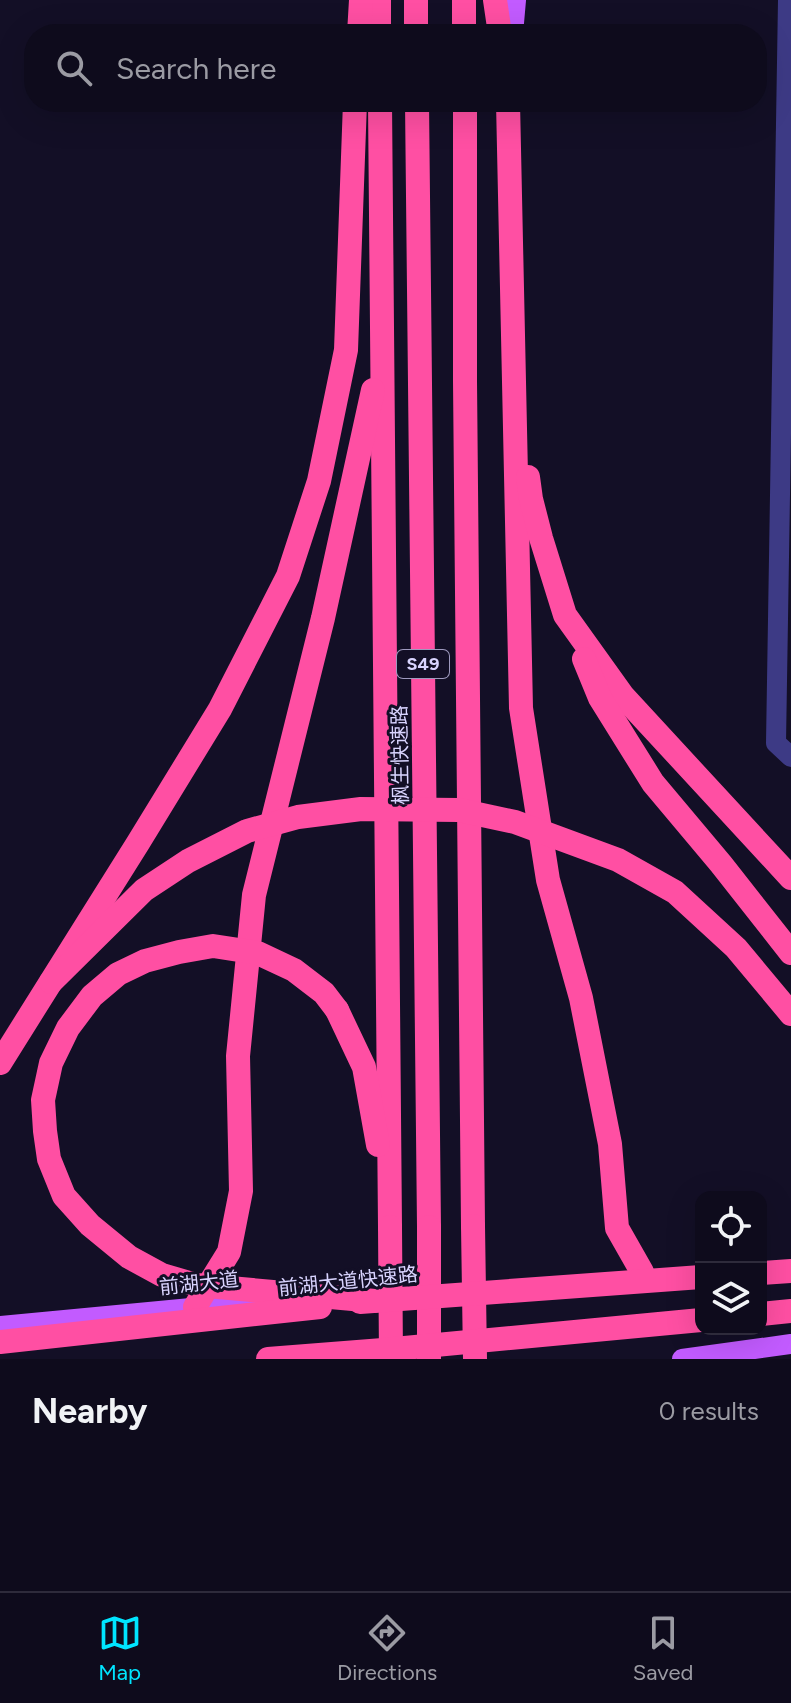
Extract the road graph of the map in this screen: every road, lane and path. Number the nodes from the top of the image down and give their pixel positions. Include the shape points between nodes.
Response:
1 (361, 0) edge
2 (379, 0) edge
3 (416, 0) edge
4 (464, 0) edge
5 (495, 0) edge
6 (516, 0) edge
7 (788, 0) edge
8 (360, 24) edge
9 (379, 24) edge
10 (416, 24) edge
11 (464, 24) edge
12 (499, 24) edge
13 (514, 24) edge
14 (355, 112) edge
15 (380, 112) edge
16 (417, 112) edge
17 (465, 112) edge
18 (508, 112) edge
19 (382, 349) junction
20 (514, 368) junction
21 (565, 615) junction
22 (791, 757) edge
23 (791, 878) edge
24 (791, 953) edge
25 (51, 982) junction
26 (791, 1014) edge
27 (0, 1063) edge
28 (390, 1227) junction
29 (791, 1259) edge
30 (767, 1261) edge
31 (695, 1268) edge
32 (791, 1271) edge
33 (642, 1272) junction
34 (767, 1273) edge
35 (695, 1277) edge
36 (375, 1301) junction
37 (195, 1307) junction
38 (791, 1311) edge
39 (767, 1313) edge
40 (695, 1321) edge
41 (0, 1326) edge
42 (0, 1342) edge
43 (791, 1344) edge
44 (387, 1355) edge
45 (268, 1359) edge
46 (352, 1359) edge
47 (429, 1359) edge
48 (475, 1359) edge
49 (682, 1359) edge

1 - 8 highway
2 - 9 highway
3 - 10 highway
4 - 11 highway
5 - 12 highway
6 - 13 main road
7 - 22 street via 776,743
14 - 25 highway, bridge via 346,350 319,481 288,576 220,709
15 - 19 highway
16 - 47 highway, 枫生快速路 / S49, bridge
17 - 48 highway, S49, bridge
18 - 20 highway
19 - 28 highway
19 - 37 highway via 254,895 238,1056 241,1191 229,1252
20 - 21 highway via 531,499
20 - 33 highway via 521,708 548,880 581,998 610,1144 617,1228
21 - 23 highway via 623,696
21 - 24 highway via 600,698 653,783
25 - 26 highway, bridge via 144,890 247,831 298,817 361,809 459,810 515,822 618,860 675,892 736,948
25 - 27 highway
28 - 36 highway, bridge via 364,1067 337,1010 294,970 258,953 213,946 179,952 118,974 92,996 68,1028 51,1063 43,1100 45,1131 49,1159 64,1196 90,1225 129,1257 196,1285
28 - 44 highway, bridge
29 - 30 main road
31 - 33 main road, 前湖大道
32 - 34 highway
33 - 37 main road, 前湖大道
35 - 36 highway, 前湖大道快速路, bridge
36 - 42 highway, 前湖大道快速路, bridge
37 - 41 main road, 前湖大道
38 - 39 highway
40 - 44 highway, bridge
43 - 49 main road
44 - 45 highway, bridge
44 - 46 highway, bridge

